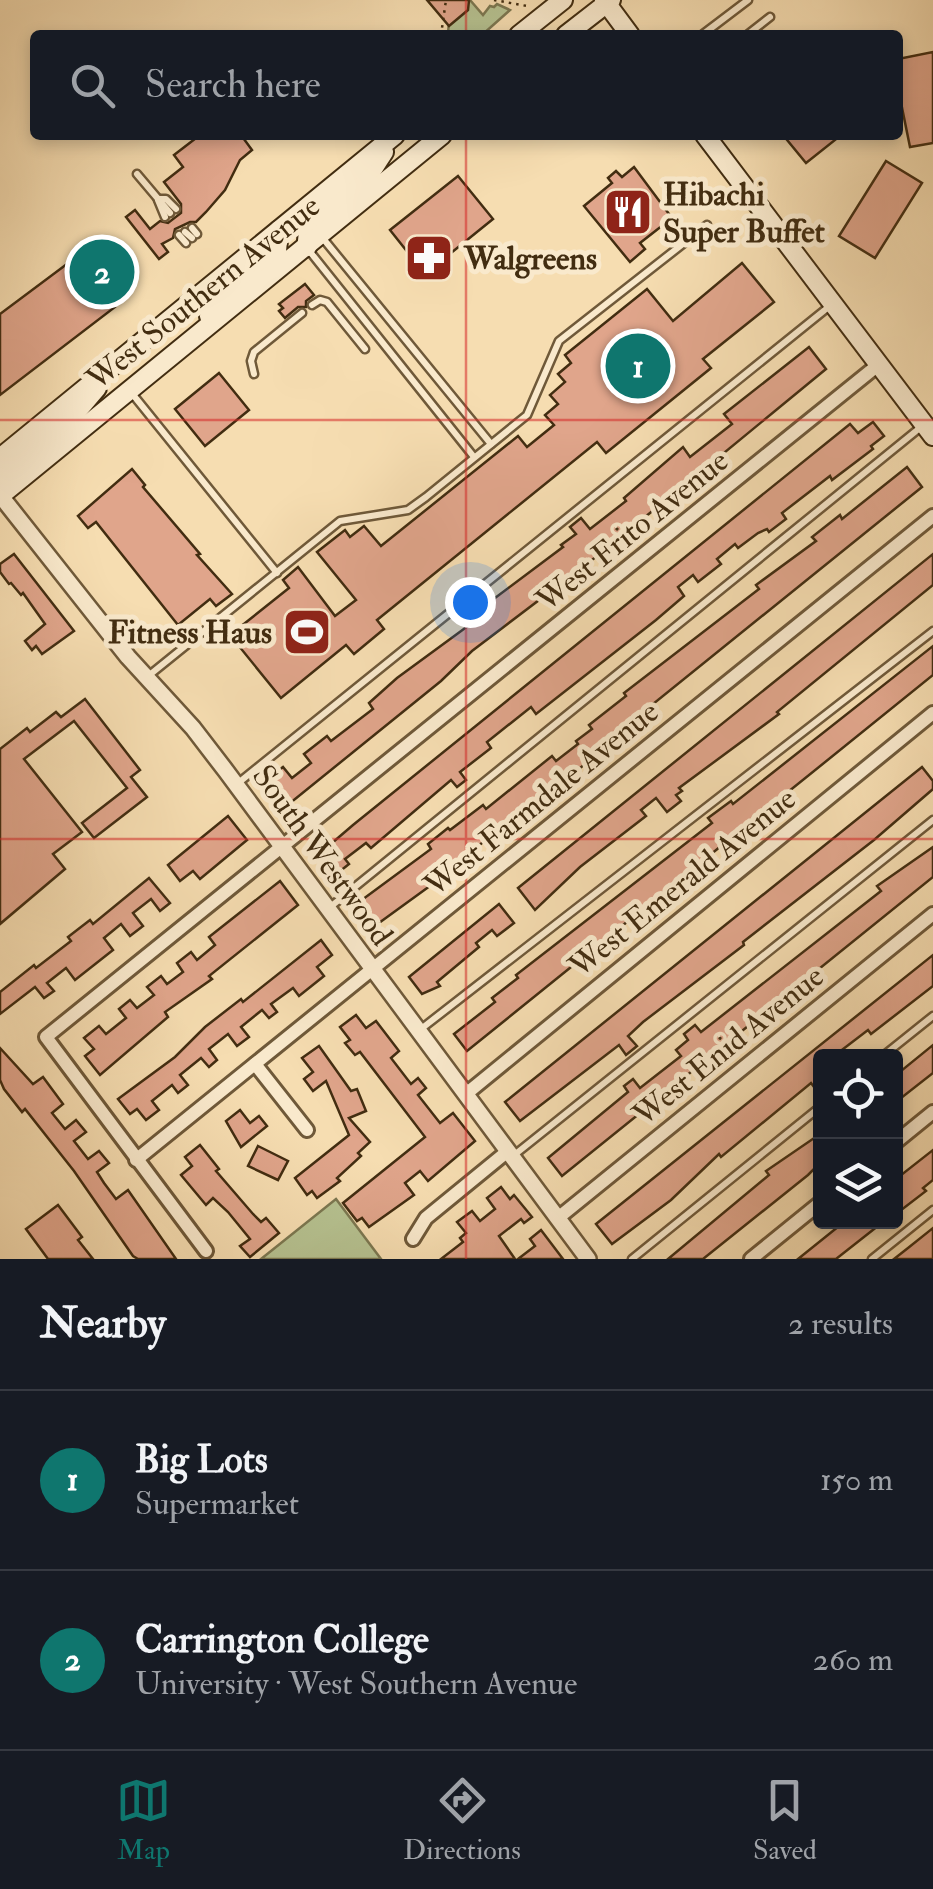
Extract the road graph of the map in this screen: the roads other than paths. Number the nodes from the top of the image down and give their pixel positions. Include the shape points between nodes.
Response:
1 (563, 0) edge
2 (748, 0) edge
3 (607, 1) edge
4 (770, 17) dead end
5 (525, 30) edge
6 (572, 30) edge
7 (627, 30) edge
8 (709, 30) edge
9 (753, 30) edge
10 (389, 140) edge
11 (392, 140) edge
12 (436, 140) edge
13 (709, 140) edge
14 (137, 174) dead end
15 (158, 199) junction
16 (708, 225) dead end
17 (279, 230) junction
18 (314, 241) junction
19 (312, 305) dead end
20 (832, 305) junction
21 (302, 313) dead end
22 (187, 344) junction
23 (365, 349) dead end
24 (878, 365) junction
25 (104, 372) junction
26 (254, 374) dead end
27 (130, 390) junction
28 (929, 431) edge
29 (491, 444) junction
30 (0, 458) edge
31 (474, 458) junction
32 (0, 495) edge
33 (933, 516) edge
34 (277, 573) junction
35 (933, 631) edge
36 (146, 677) junction
37 (933, 713) edge
38 (236, 784) junction
39 (933, 820) edge
40 (283, 848) junction
41 (328, 908) junction
42 (933, 914) edge
43 (373, 969) junction
44 (933, 1016) edge
45 (418, 1031) junction
46 (892, 1049) edge
47 (254, 1064) junction
48 (466, 1094) junction
49 (933, 1112) edge
50 (813, 1113) edge
51 (307, 1130) dead end
52 (900, 1139) edge
53 (510, 1154) junction
54 (136, 1160) junction
55 (813, 1209) edge
56 (933, 1210) edge
57 (558, 1218) junction
58 (412, 1239) dead end
59 (206, 1251) dead end
60 (588, 1259) edge
61 (632, 1259) edge
62 (751, 1259) edge
63 (872, 1259) edge

1 - 5 main road
2 - 8 lane
3 - 6 main road
3 - 7 main road
4 - 9 lane
10 - 17 main road, West Southern Avenue
11 - 18 main road via 365,179 313,223 306,237
12 - 18 main road, West Southern Avenue
13 - 20 main road
14 - 15 lane
15 - 15 lane via 170,213 166,199
16 - 29 lane via 559,341 529,412
17 - 22 main road via 277,251 226,295
17 - 25 main road, West Southern Avenue
18 - 22 main road, West Southern Avenue
18 - 29 lane
18 - 31 lane
19 - 23 lane via 328,302
20 - 24 main road
20 - 38 lane
21 - 26 lane via 254,352
22 - 27 main road, West Southern Avenue
24 - 28 main road
24 - 40 street, West Frito Avenue
25 - 30 main road, West Southern Avenue
25 - 32 main road via 74,415 6,470
27 - 32 main road, West Southern Avenue
27 - 34 lane
28 - 41 lane
29 - 31 lane
31 - 34 lane via 408,510 340,521
32 - 36 street, South Westwood
33 - 43 street, West Farmdale Avenue
34 - 36 lane
35 - 45 lane
36 - 38 street, South Westwood
37 - 48 street, West Emerald Avenue
38 - 40 street, South Westwood
39 - 53 lane
40 - 41 street, South Westwood
40 - 54 street, West Frito Avenue via 46,1037
41 - 43 street, South Westwood
42 - 57 street, West Enid Avenue
43 - 45 street, South Westwood
43 - 47 street, West Farmdale Avenue
44 - 46 lane
45 - 48 street, South Westwood
47 - 51 street
47 - 54 street, West Farmdale Avenue
48 - 53 street, South Westwood
49 - 52 street
50 - 61 lane
53 - 57 street, South Westwood
53 - 58 street via 426,1218
54 - 59 street
55 - 62 street
56 - 63 lane
57 - 60 street, South Westwood

